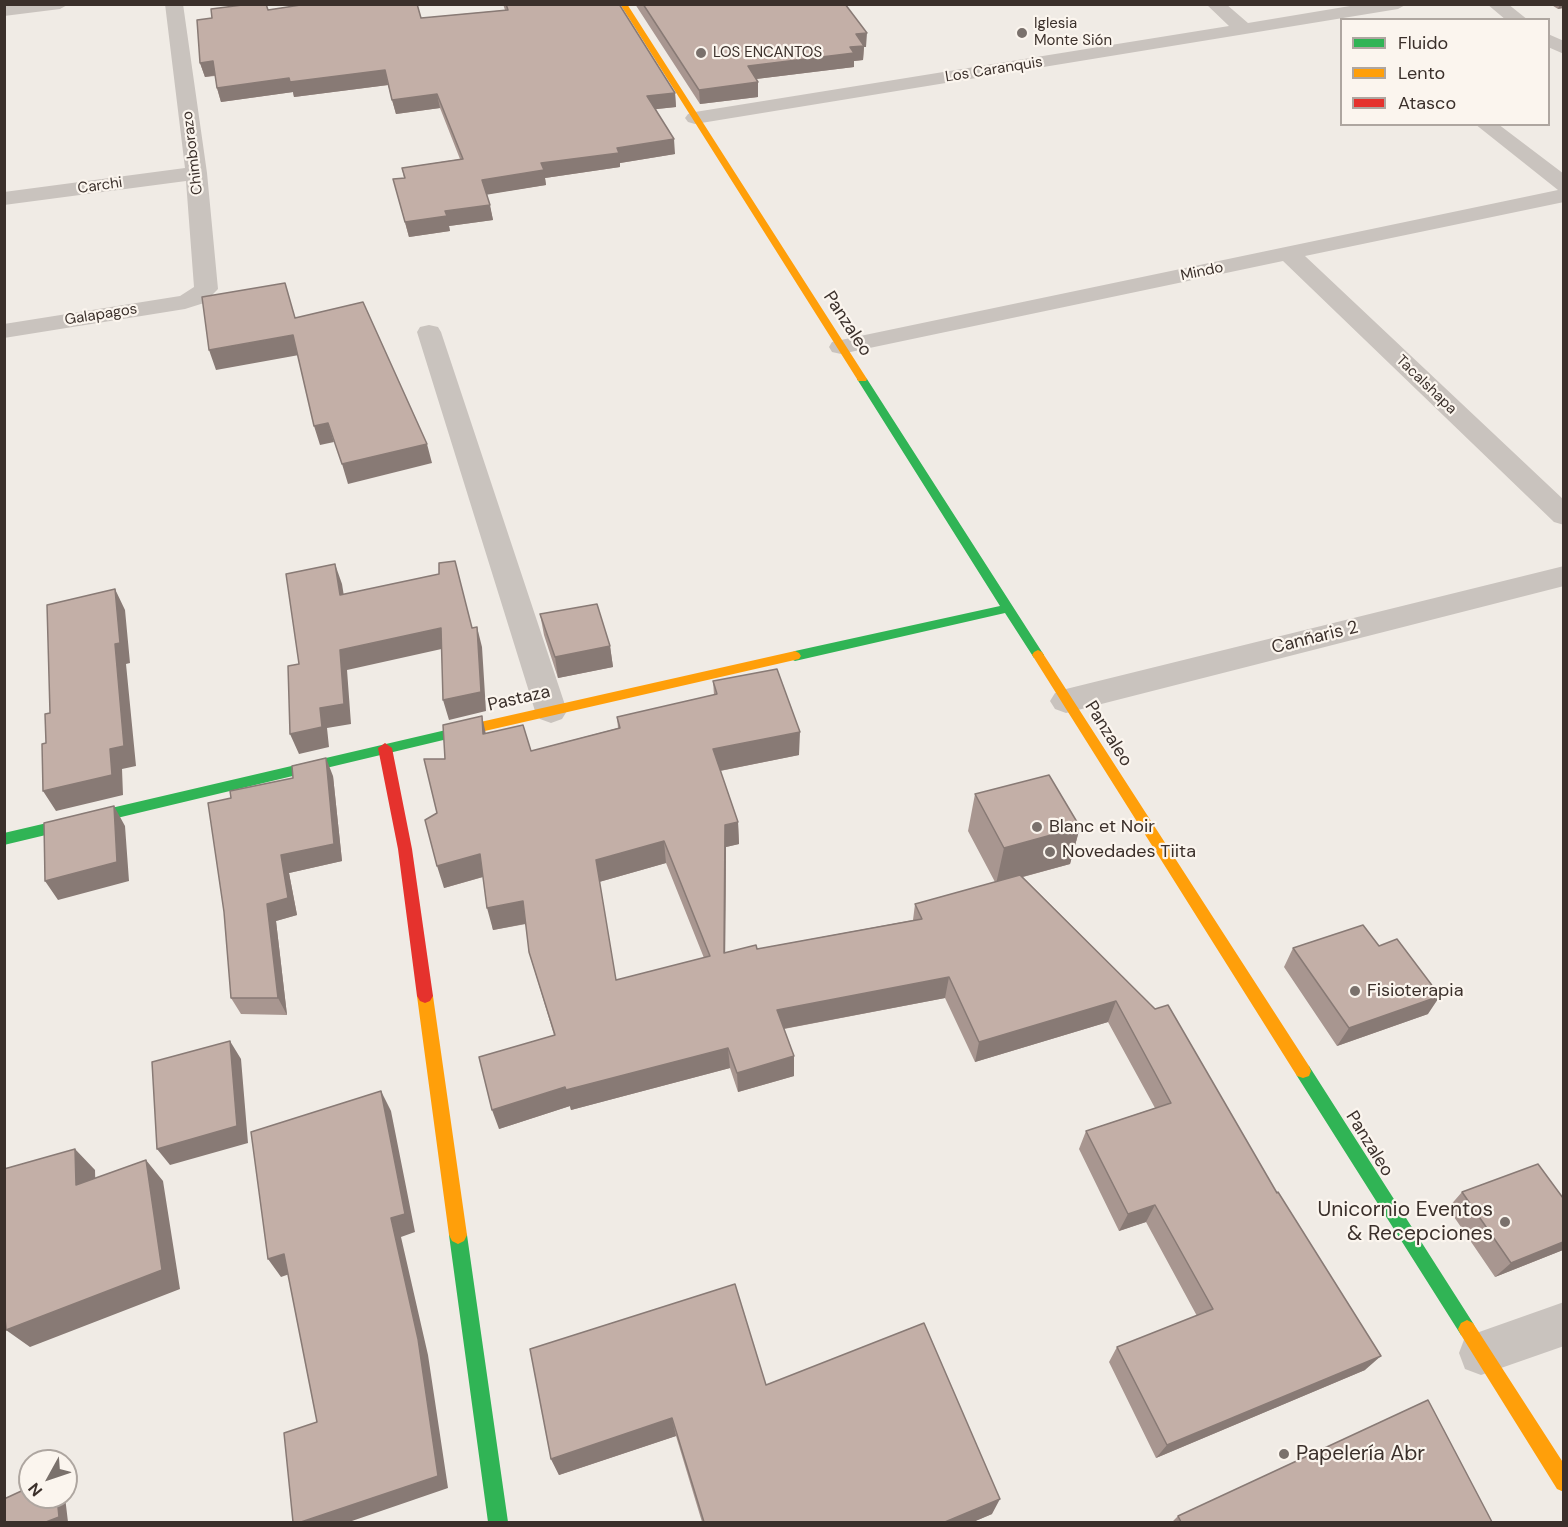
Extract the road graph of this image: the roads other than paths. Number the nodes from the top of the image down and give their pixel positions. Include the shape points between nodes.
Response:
1 (60, 4) edge
2 (174, 4) edge
3 (623, 4) edge
4 (1215, 4) edge
5 (1398, 4) edge
6 (1496, 4) edge
7 (4, 11) edge
8 (1342, 17) edge
9 (1516, 18) edge
10 (1244, 29) junction
11 (1550, 40) edge
12 (1563, 49) edge
13 (695, 118) junction
14 (1488, 126) edge
15 (196, 173) junction
16 (1563, 184) edge
17 (1563, 195) edge
18 (4, 199) edge
19 (1288, 253) junction
20 (196, 298) joint
21 (4, 331) edge
22 (429, 332) dead end
23 (841, 347) junction
24 (1563, 516) edge
25 (1563, 576) edge
26 (1008, 608) junction
27 (1066, 700) junction
28 (551, 711) junction
29 (386, 748) junction
30 (4, 839) edge
31 (1563, 1324) edge
32 (1481, 1353) junction
33 (1563, 1482) edge
34 (498, 1522) edge

1 - 7 street
2 - 15 street, Chimborazo
3 - 13 street, Panzaleo
4 - 10 street
5 - 8 street, Los Caranquis
6 - 9 street
8 - 10 street, Los Caranquis
10 - 13 street, Los Caranquis
11 - 12 street
13 - 23 street, Panzaleo
14 - 16 street
15 - 18 street, Carchi
15 - 20 street, Chimborazo via 207,287
17 - 19 street, Mindo
19 - 23 street, Mindo
19 - 24 street, Tacalshapa
20 - 21 street, Galapagos
22 - 28 street
23 - 26 street, Panzaleo
25 - 27 street, Canñaris 2
26 - 27 street, Panzaleo
26 - 28 street, Pastaza
27 - 32 street, Panzaleo
28 - 29 street, Pastaza
29 - 30 street, Pastaza
29 - 34 street via 405,849
31 - 32 street
32 - 33 street, Panzaleo

